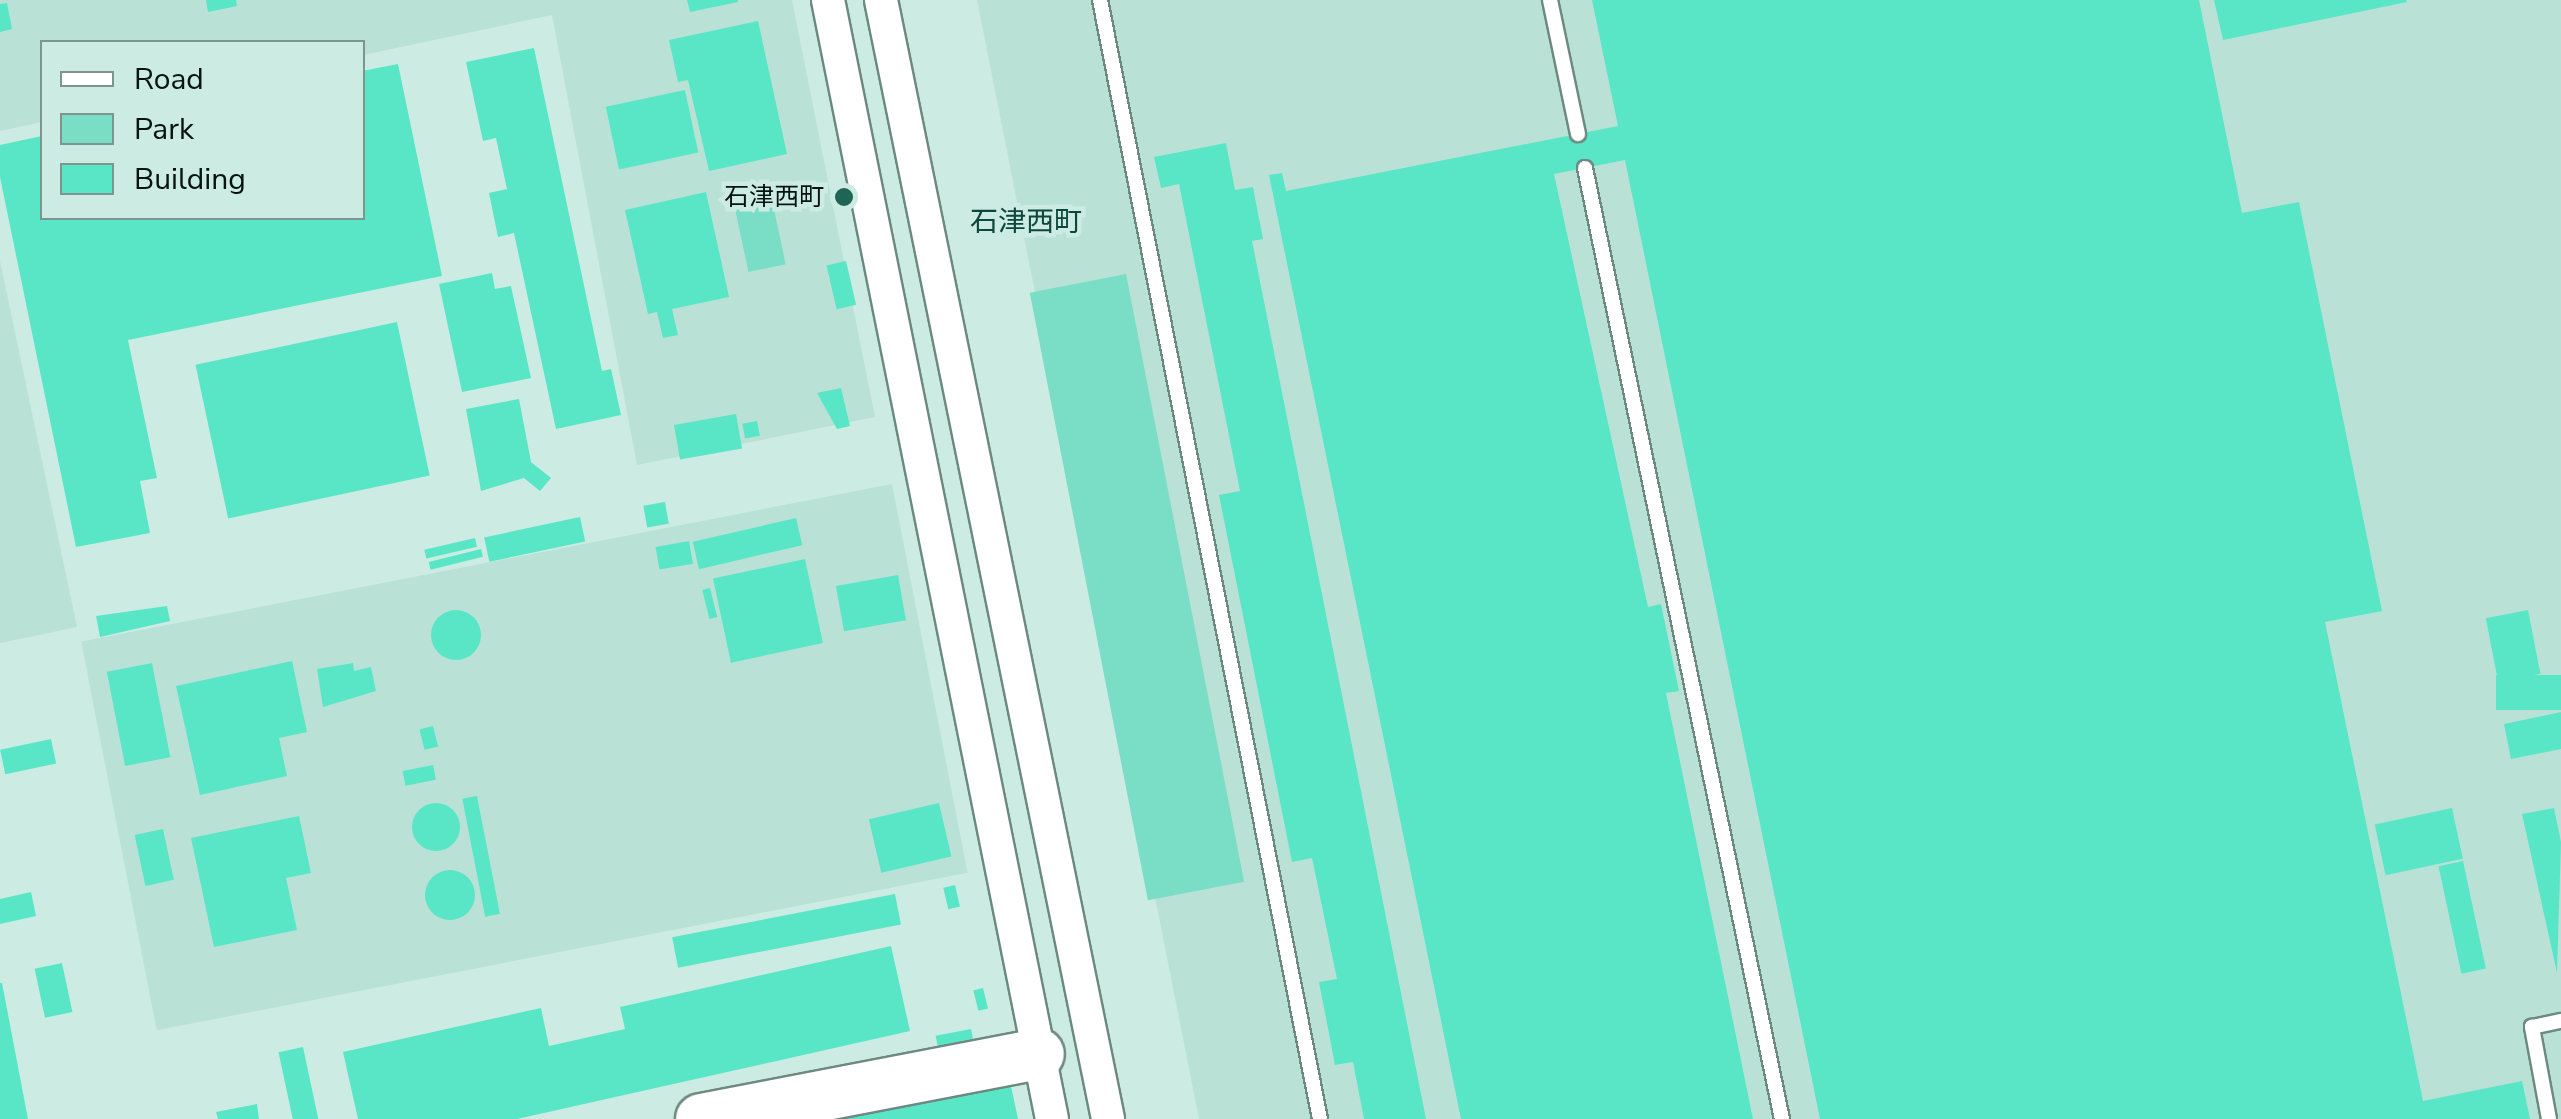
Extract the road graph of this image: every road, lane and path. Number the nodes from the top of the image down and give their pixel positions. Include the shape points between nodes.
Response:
1 (828, 0) edge
2 (881, 0) edge
3 (1100, 0) edge
4 (1550, 0) edge
5 (1578, 134) dead end
6 (1585, 168) dead end
7 (2561, 1022) edge
8 (1092, 1044) junction
9 (1039, 1054) junction
10 (701, 1119) edge
11 (1052, 1119) edge
12 (1108, 1119) edge
13 (1320, 1119) edge
14 (1782, 1119) edge
15 (2550, 1119) edge

1 - 9 street
2 - 8 street
3 - 13 lane
4 - 5 lane
6 - 14 lane
7 - 15 lane via 2532,1027
8 - 9 street
8 - 12 street
9 - 10 highway
9 - 11 street

